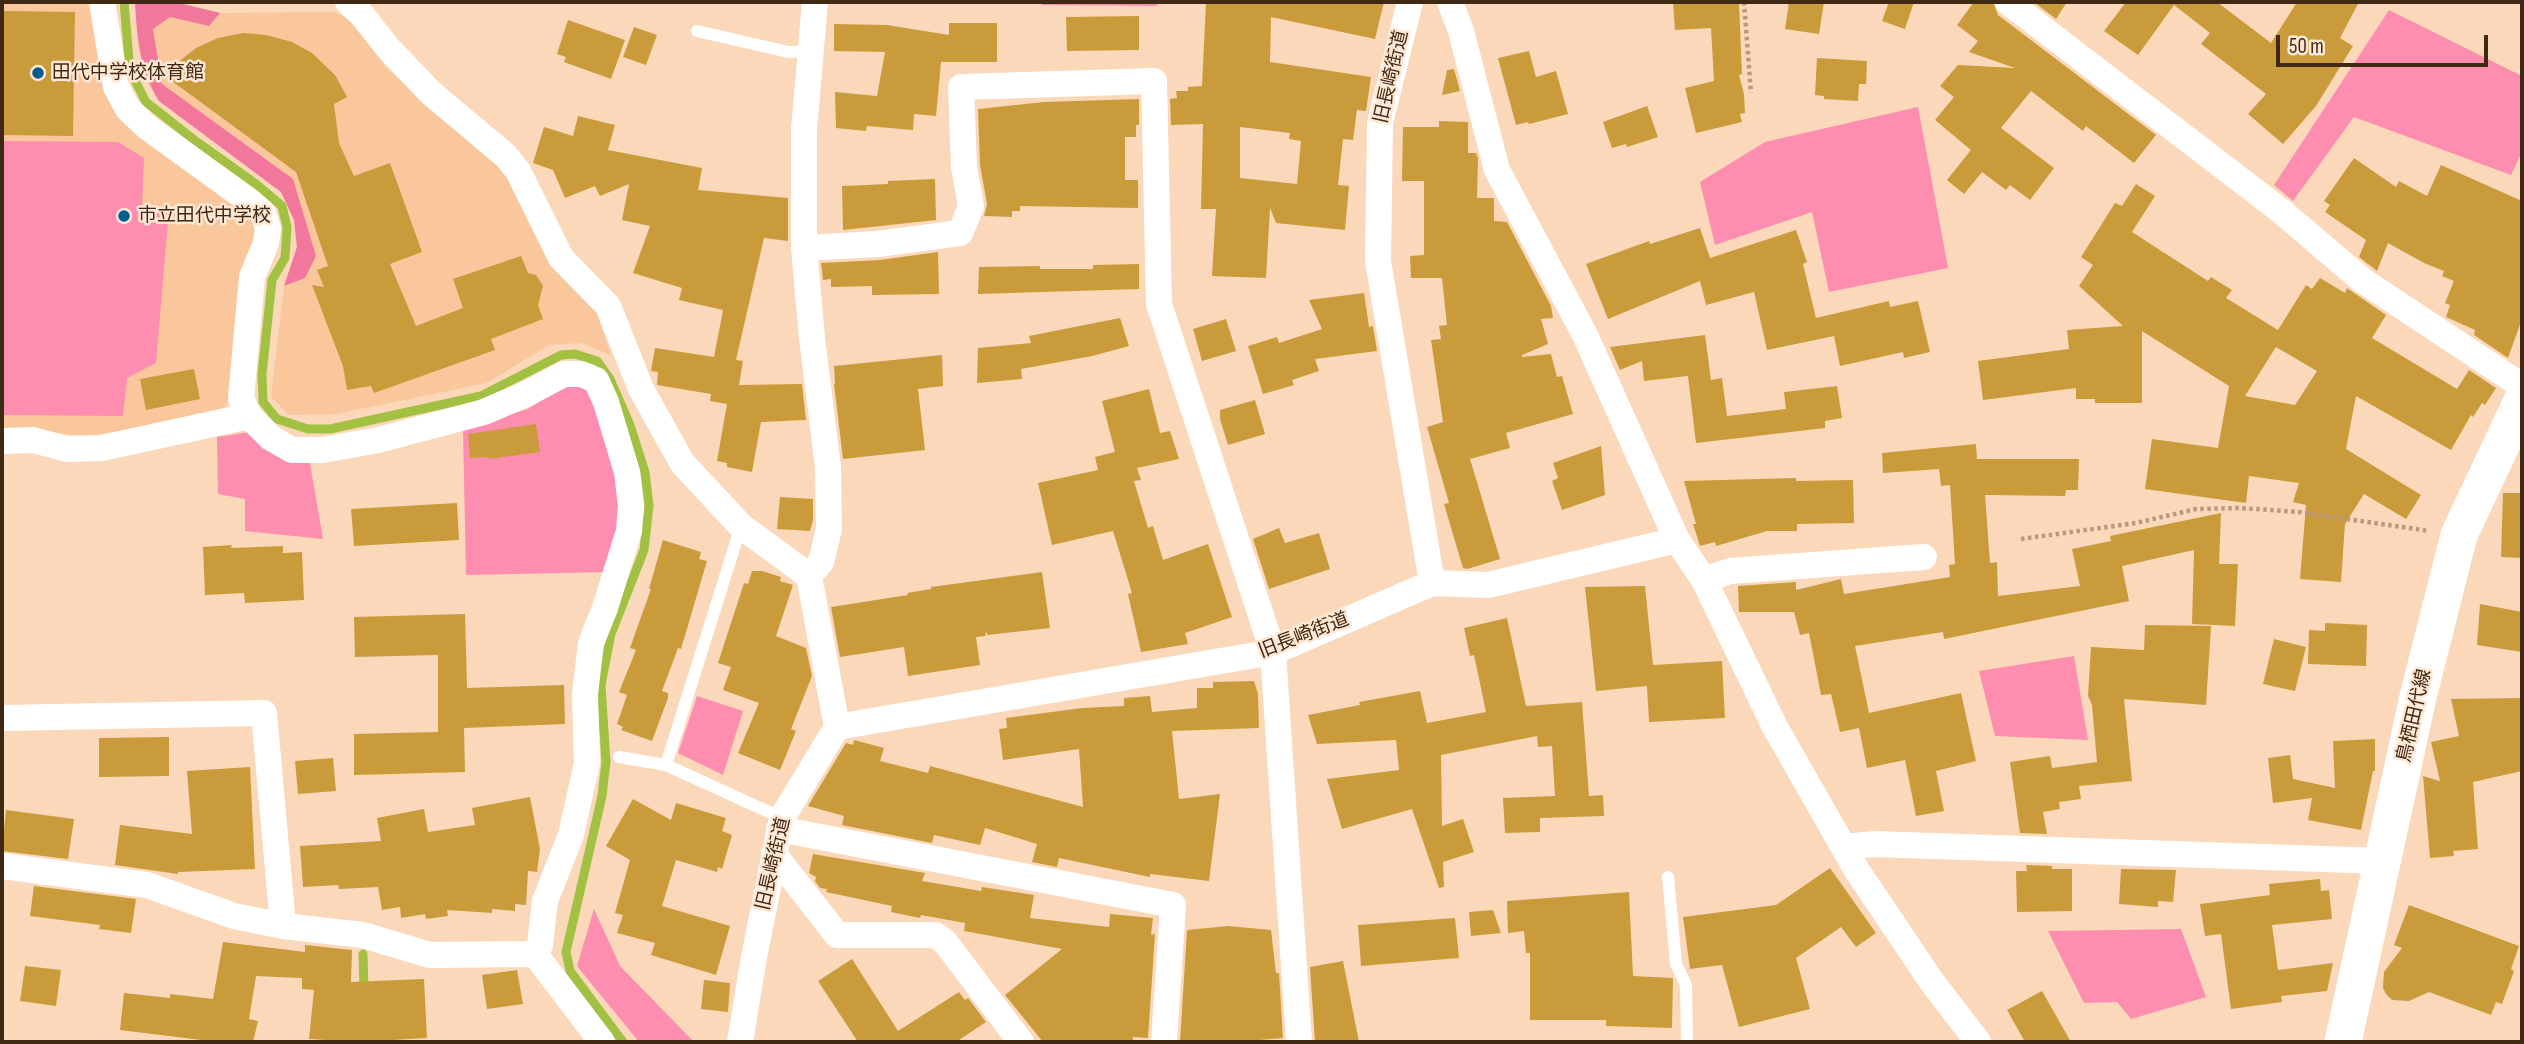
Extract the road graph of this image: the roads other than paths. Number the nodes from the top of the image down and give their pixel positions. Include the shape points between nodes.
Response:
1 (103, 2) edge
2 (351, 2) edge
3 (815, 2) edge
4 (1410, 2) edge
5 (1450, 2) edge
6 (2008, 2) edge
7 (697, 31) dead end
8 (810, 51) junction
9 (804, 248) junction
10 (2522, 386) edge
11 (641, 389) junction
12 (2522, 401) edge
13 (606, 402) junction
14 (249, 416) junction
15 (2, 441) edge
16 (741, 526) junction
17 (1677, 540) junction
18 (1924, 557) dead end
19 (809, 576) junction
20 (1704, 580) junction
21 (1432, 583) junction
22 (1273, 652) junction
23 (2, 718) edge
24 (837, 727) junction
25 (619, 757) dead end
26 (666, 765) junction
27 (778, 834) junction
28 (1844, 847) junction
29 (2383, 862) junction
30 (2, 866) edge
31 (1668, 877) dead end
32 (283, 926) junction
33 (535, 954) junction
34 (602, 1042) edge
35 (740, 1042) edge
36 (1021, 1042) edge
37 (1164, 1042) edge
38 (1299, 1042) edge
39 (1687, 1042) edge
40 (1978, 1042) edge
41 (2343, 1042) edge

1 - 14 street via 116,87 128,109 263,213 268,229 252,276 241,398
2 - 11 street via 431,93 518,171 561,258 608,306
3 - 8 street
4 - 21 street, 旧長崎街道 via 1380,123 1378,261
5 - 17 street via 1497,170 1585,335
6 - 10 street via 2281,211 2362,280
7 - 8 lane via 788,52
8 - 9 street via 804,131
9 - 19 street via 828,467 829,529 821,562
9 - 22 street via 960,233 971,207 964,167 961,87 1154,81 1160,304
11 - 13 street
11 - 16 street via 683,464
12 - 29 main road, 鳥栖田代線 via 2459,535
13 - 14 street via 596,380 564,374 484,412 323,450 292,450 271,438
13 - 33 street via 627,472 629,531 591,643 585,694 587,763 571,835 545,901
14 - 15 street via 102,448
16 - 19 street
16 - 26 lane
17 - 20 street
17 - 21 street via 1488,585
18 - 20 street via 1730,571
19 - 24 street
20 - 28 street via 1775,727
21 - 22 street, 旧長崎街道
22 - 24 street, 旧長崎街道
22 - 38 street
23 - 32 street via 264,713
24 - 27 street, 旧長崎街道
25 - 26 lane
26 - 27 lane
27 - 35 street, 旧長崎街道
27 - 36 street via 837,935 935,934
27 - 37 street via 1172,905
28 - 29 street via 1874,844
28 - 40 street via 1932,982
29 - 41 main road, 鳥栖田代線
30 - 32 street via 147,885 234,916
31 - 39 lane via 1676,964 1686,985
32 - 33 street via 363,935 430,955
33 - 34 street

